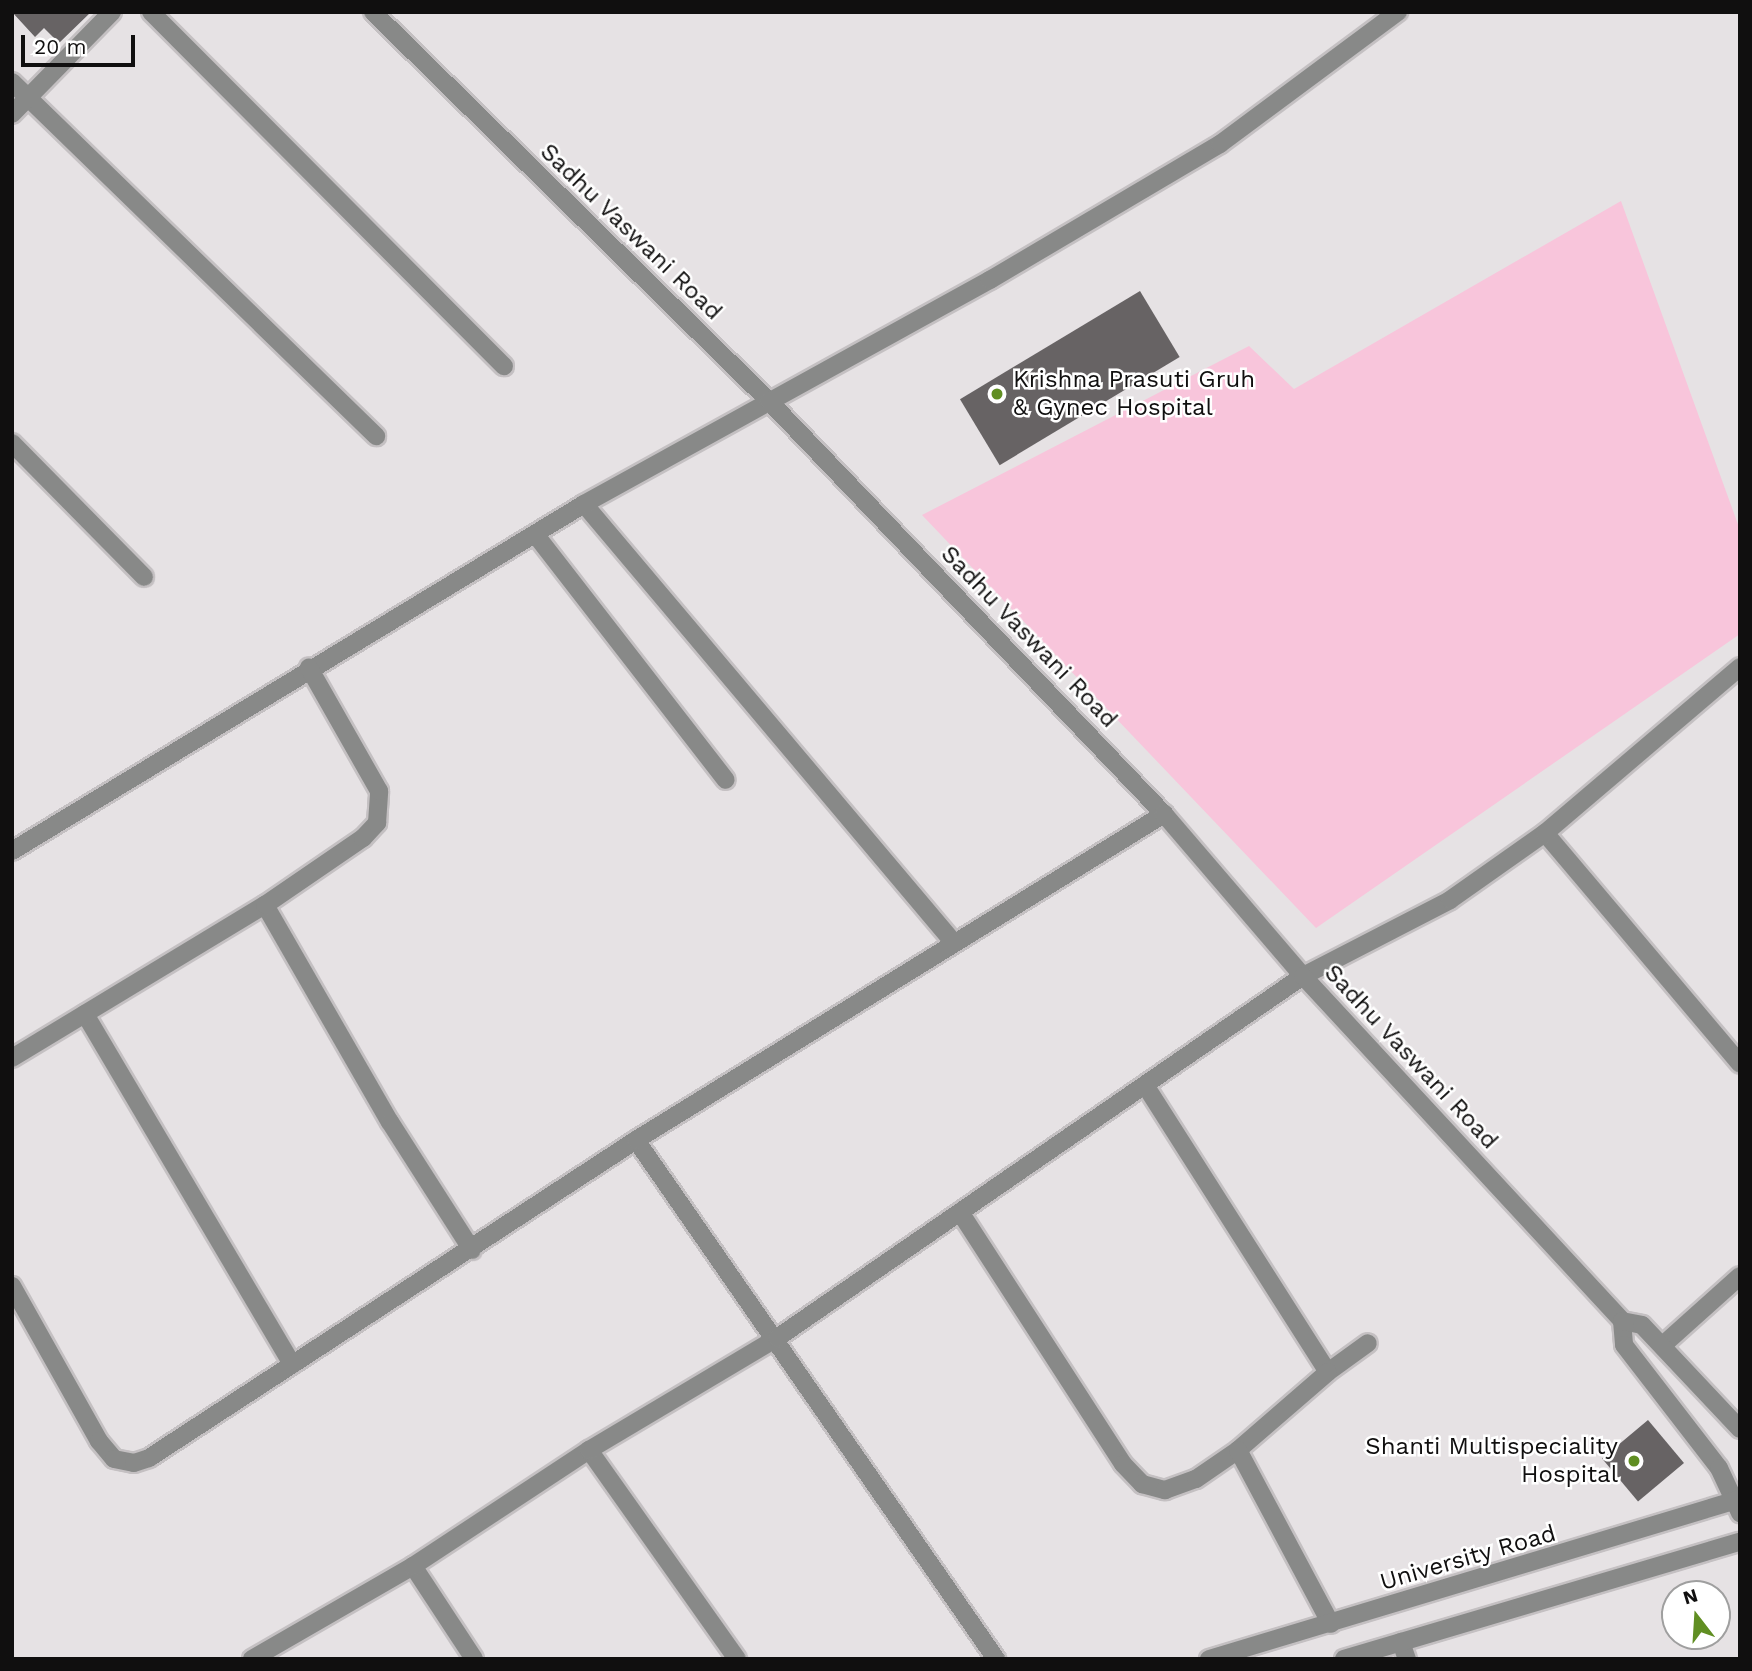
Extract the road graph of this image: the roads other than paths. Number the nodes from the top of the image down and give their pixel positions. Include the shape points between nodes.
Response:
1 (112, 12) edge
2 (151, 12) edge
3 (373, 12) edge
4 (1398, 12) edge
5 (12, 82) edge
6 (28, 98) junction
7 (12, 114) edge
8 (504, 366) dead end
9 (769, 401) junction
10 (376, 436) dead end
11 (12, 443) edge
12 (584, 504) junction
13 (535, 534) junction
14 (144, 578) dead end
15 (309, 667) junction
16 (1739, 668) edge
17 (726, 780) dead end
18 (1164, 814) junction
19 (1545, 833) junction
20 (12, 851) edge
21 (265, 905) junction
22 (954, 943) junction
23 (1303, 976) junction
24 (85, 1014) junction
25 (12, 1058) edge
26 (1740, 1064) edge
27 (1145, 1085) junction
28 (636, 1140) junction
29 (960, 1212) junction
30 (472, 1250) junction
31 (1740, 1276) edge
32 (12, 1286) edge
33 (1622, 1321) junction
34 (777, 1338) junction
35 (1368, 1343) dead end
36 (1663, 1345) junction
37 (292, 1364) junction
38 (1328, 1372) junction
39 (1740, 1429) edge
40 (589, 1450) junction
41 (1238, 1450) junction
42 (1738, 1504) edge
43 (1740, 1542) edge
44 (413, 1566) junction
45 (1331, 1624) junction
46 (1404, 1650) edge
47 (252, 1659) edge
48 (474, 1659) edge
49 (737, 1659) edge
50 (996, 1659) edge
51 (1209, 1659) edge
52 (1344, 1659) edge

1 - 6 street
2 - 8 street
3 - 9 street, Sadhu Vaswani Road
4 - 9 street via 1220,144 990,280
5 - 6 street
6 - 7 street
6 - 10 street
9 - 12 street
9 - 18 street, Sadhu Vaswani Road
11 - 14 street
12 - 13 street
12 - 22 street
13 - 15 street
13 - 17 street
15 - 20 street
15 - 21 street via 379,791 381,807 377,823 363,838
16 - 19 street
18 - 22 street
18 - 23 street, Sadhu Vaswani Road
19 - 23 street via 1450,900
19 - 26 street
21 - 24 street
21 - 30 street via 390,1122
22 - 28 street
23 - 27 street
23 - 33 street, Sadhu Vaswani Road
24 - 25 street
24 - 37 street
27 - 29 street
27 - 38 street
28 - 30 street
28 - 34 street
29 - 34 street
29 - 41 street via 1123,1464 1142,1484 1165,1490 1196,1479
30 - 37 street
31 - 36 street
32 - 37 street via 99,1441 114,1459 134,1463 149,1458
33 - 36 street via 1642,1325
33 - 42 street via 1624,1345 1719,1468
34 - 40 street
34 - 50 street
35 - 38 street
36 - 39 street
38 - 41 street
40 - 44 street
40 - 49 street
41 - 45 street
42 - 45 street, University Road
43 - 46 street
44 - 47 street
44 - 48 street
45 - 51 street, University Road
46 - 52 street

